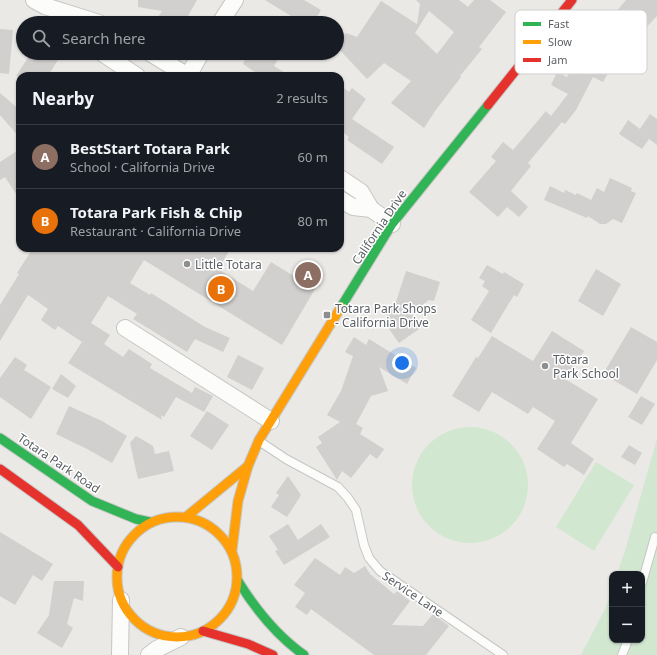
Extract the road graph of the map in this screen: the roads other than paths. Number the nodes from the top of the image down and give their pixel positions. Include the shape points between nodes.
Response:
1 (235, 0) edge
2 (572, 0) edge
3 (40, 3) edge
4 (564, 10) edge
5 (56, 16) edge
6 (78, 16) edge
7 (225, 16) edge
8 (113, 60) edge
9 (162, 60) edge
10 (197, 60) edge
11 (515, 71) edge
12 (131, 72) edge
13 (181, 72) edge
14 (190, 72) edge
15 (344, 181) edge
16 (344, 201) edge
17 (371, 209) junction
18 (392, 224) junction
19 (125, 328) dead end
20 (271, 421) junction
21 (0, 438) edge
22 (259, 440) junction
23 (248, 466) junction
24 (0, 469) edge
25 (186, 517) junction
26 (150, 522) junction
27 (655, 537) dead end
28 (232, 550) junction
29 (118, 568) junction
30 (645, 572) edge
31 (238, 581) junction
32 (121, 600) junction
33 (203, 632) junction
34 (181, 637) junction
35 (627, 643) edge
36 (120, 655) edge
37 (149, 655) edge
38 (273, 655) edge
39 (304, 655) edge
40 (503, 655) edge
41 (622, 655) edge

1 - 7 street
2 - 4 street, California Drive
3 - 5 street
3 - 6 street
8 - 12 street
9 - 13 street
10 - 14 street
11 - 18 street, California Drive
15 - 17 street via 361,192
16 - 17 street via 353,207
17 - 18 street
18 - 20 street, California Drive
19 - 20 street
20 - 22 street, California Drive
21 - 26 street, Totara Park Road via 92,501 136,520
22 - 23 street, California Drive
22 - 40 lane, Service Lane via 338,487 356,510 369,558 380,571
23 - 25 street, California Drive
23 - 28 street, California Drive via 238,501
24 - 29 street via 78,525
25 - 26 street via 168,517
25 - 28 street via 213,528
26 - 29 street via 138,530 129,541 121,554
27 - 30 lane
28 - 31 street via 236,560
29 - 32 street
31 - 33 street via 235,596 227,611 217,623
31 - 39 street via 251,602 277,633
32 - 34 street via 131,616 145,628 162,636
32 - 36 street
33 - 34 street
33 - 38 street via 259,647
34 - 37 street
35 - 41 lane

